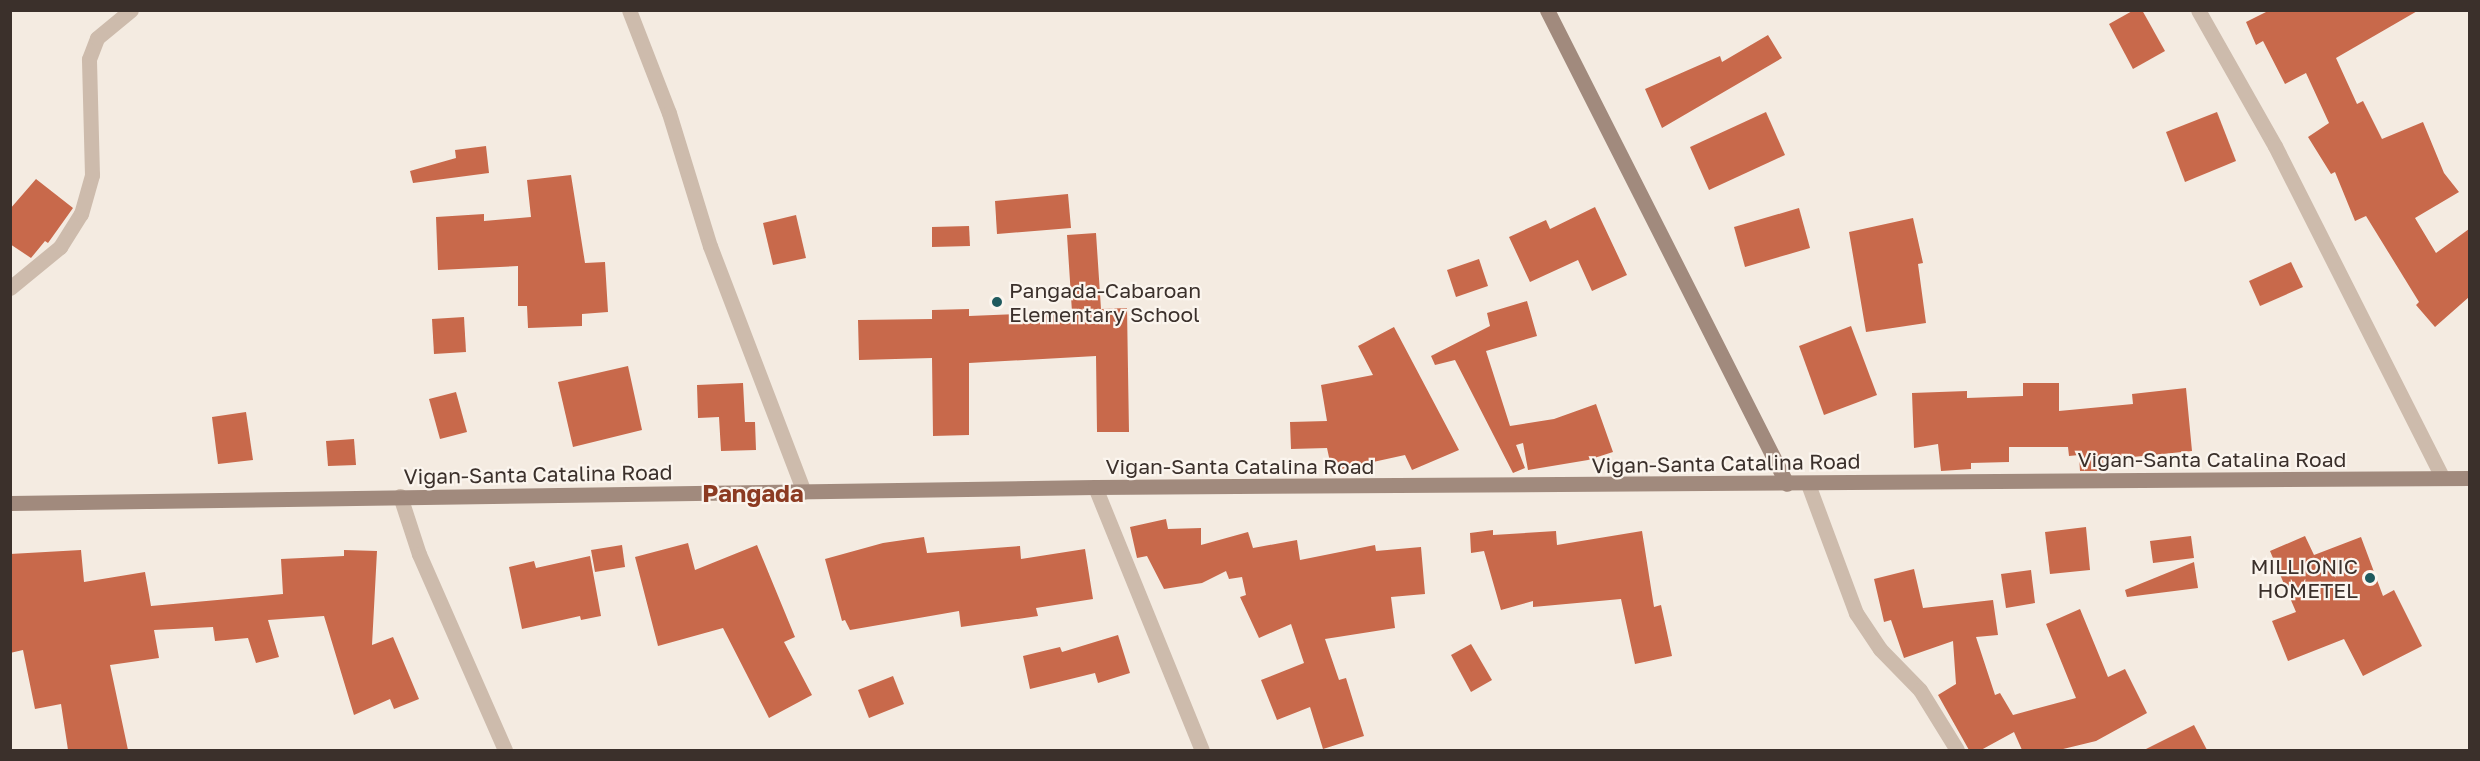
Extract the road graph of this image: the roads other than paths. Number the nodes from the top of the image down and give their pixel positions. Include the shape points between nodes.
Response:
1 (130, 10) edge
2 (629, 10) edge
3 (1548, 10) edge
4 (2198, 10) edge
5 (10, 288) edge
6 (2443, 478) junction
7 (2469, 478) edge
8 (1787, 484) junction
9 (1808, 484) junction
10 (1095, 487) junction
11 (804, 492) junction
12 (400, 496) junction
13 (10, 503) edge
14 (505, 750) edge
15 (1202, 750) edge
16 (1956, 750) edge

1 - 5 street via 97,38 90,58 92,175 81,214 60,247
2 - 11 street via 669,113 710,246
3 - 8 main road
4 - 6 street via 2275,146
6 - 7 main road, Vigan-Santa Catalina Road
6 - 9 main road, Vigan-Santa Catalina Road
8 - 9 main road, Vigan-Santa Catalina Road
8 - 10 main road, Vigan-Santa Catalina Road
9 - 16 street via 1856,613 1880,649 1920,690
10 - 11 main road, Vigan-Santa Catalina Road
10 - 15 street
11 - 12 main road, Vigan-Santa Catalina Road
12 - 13 main road, Vigan-Santa Catalina Road
12 - 14 street via 419,554

